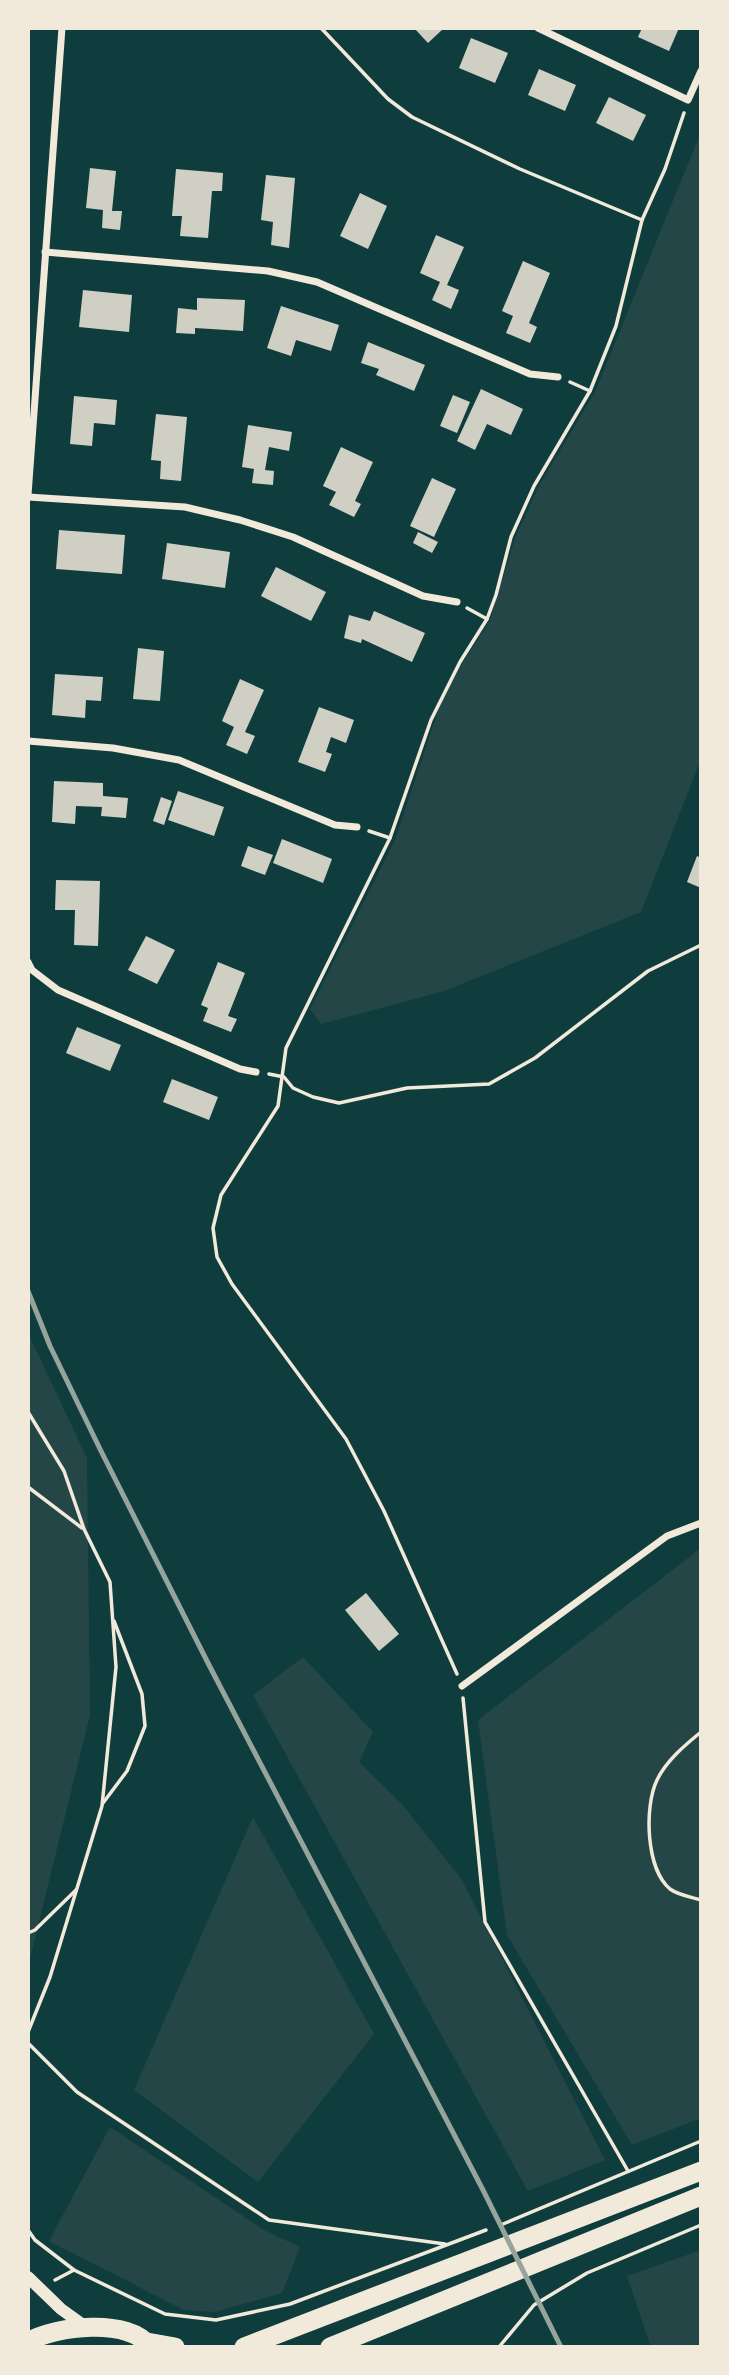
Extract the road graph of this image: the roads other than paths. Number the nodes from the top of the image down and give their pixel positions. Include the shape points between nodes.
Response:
1 (62, 28) edge
2 (538, 28) edge
3 (701, 71) edge
4 (45, 252) junction
5 (558, 377) road end
6 (28, 496) edge
7 (457, 602) road end
8 (28, 741) edge
9 (357, 827) road end
10 (30, 966) edge
11 (256, 1072) road end
12 (701, 1523) edge
13 (462, 1686) road end
14 (701, 2171) edge
15 (701, 2196) edge
16 (28, 2277) edge
17 (86, 2328) junction
18 (28, 2342) edge
19 (149, 2345) edge
20 (175, 2347) edge
21 (244, 2347) edge
22 (330, 2347) edge

1 - 4 street
2 - 3 street via 688,100
4 - 5 street via 268,271 304,279 530,374
4 - 6 street
6 - 7 street via 185,508 240,520 293,537 423,596
8 - 9 street via 113,748 180,760 335,825
10 - 11 street via 58,990
12 - 13 street via 667,1536
14 - 21 highway
15 - 22 highway
16 - 17 street
17 - 18 highway via 60,2330
17 - 19 highway via 119,2330
19 - 20 highway

